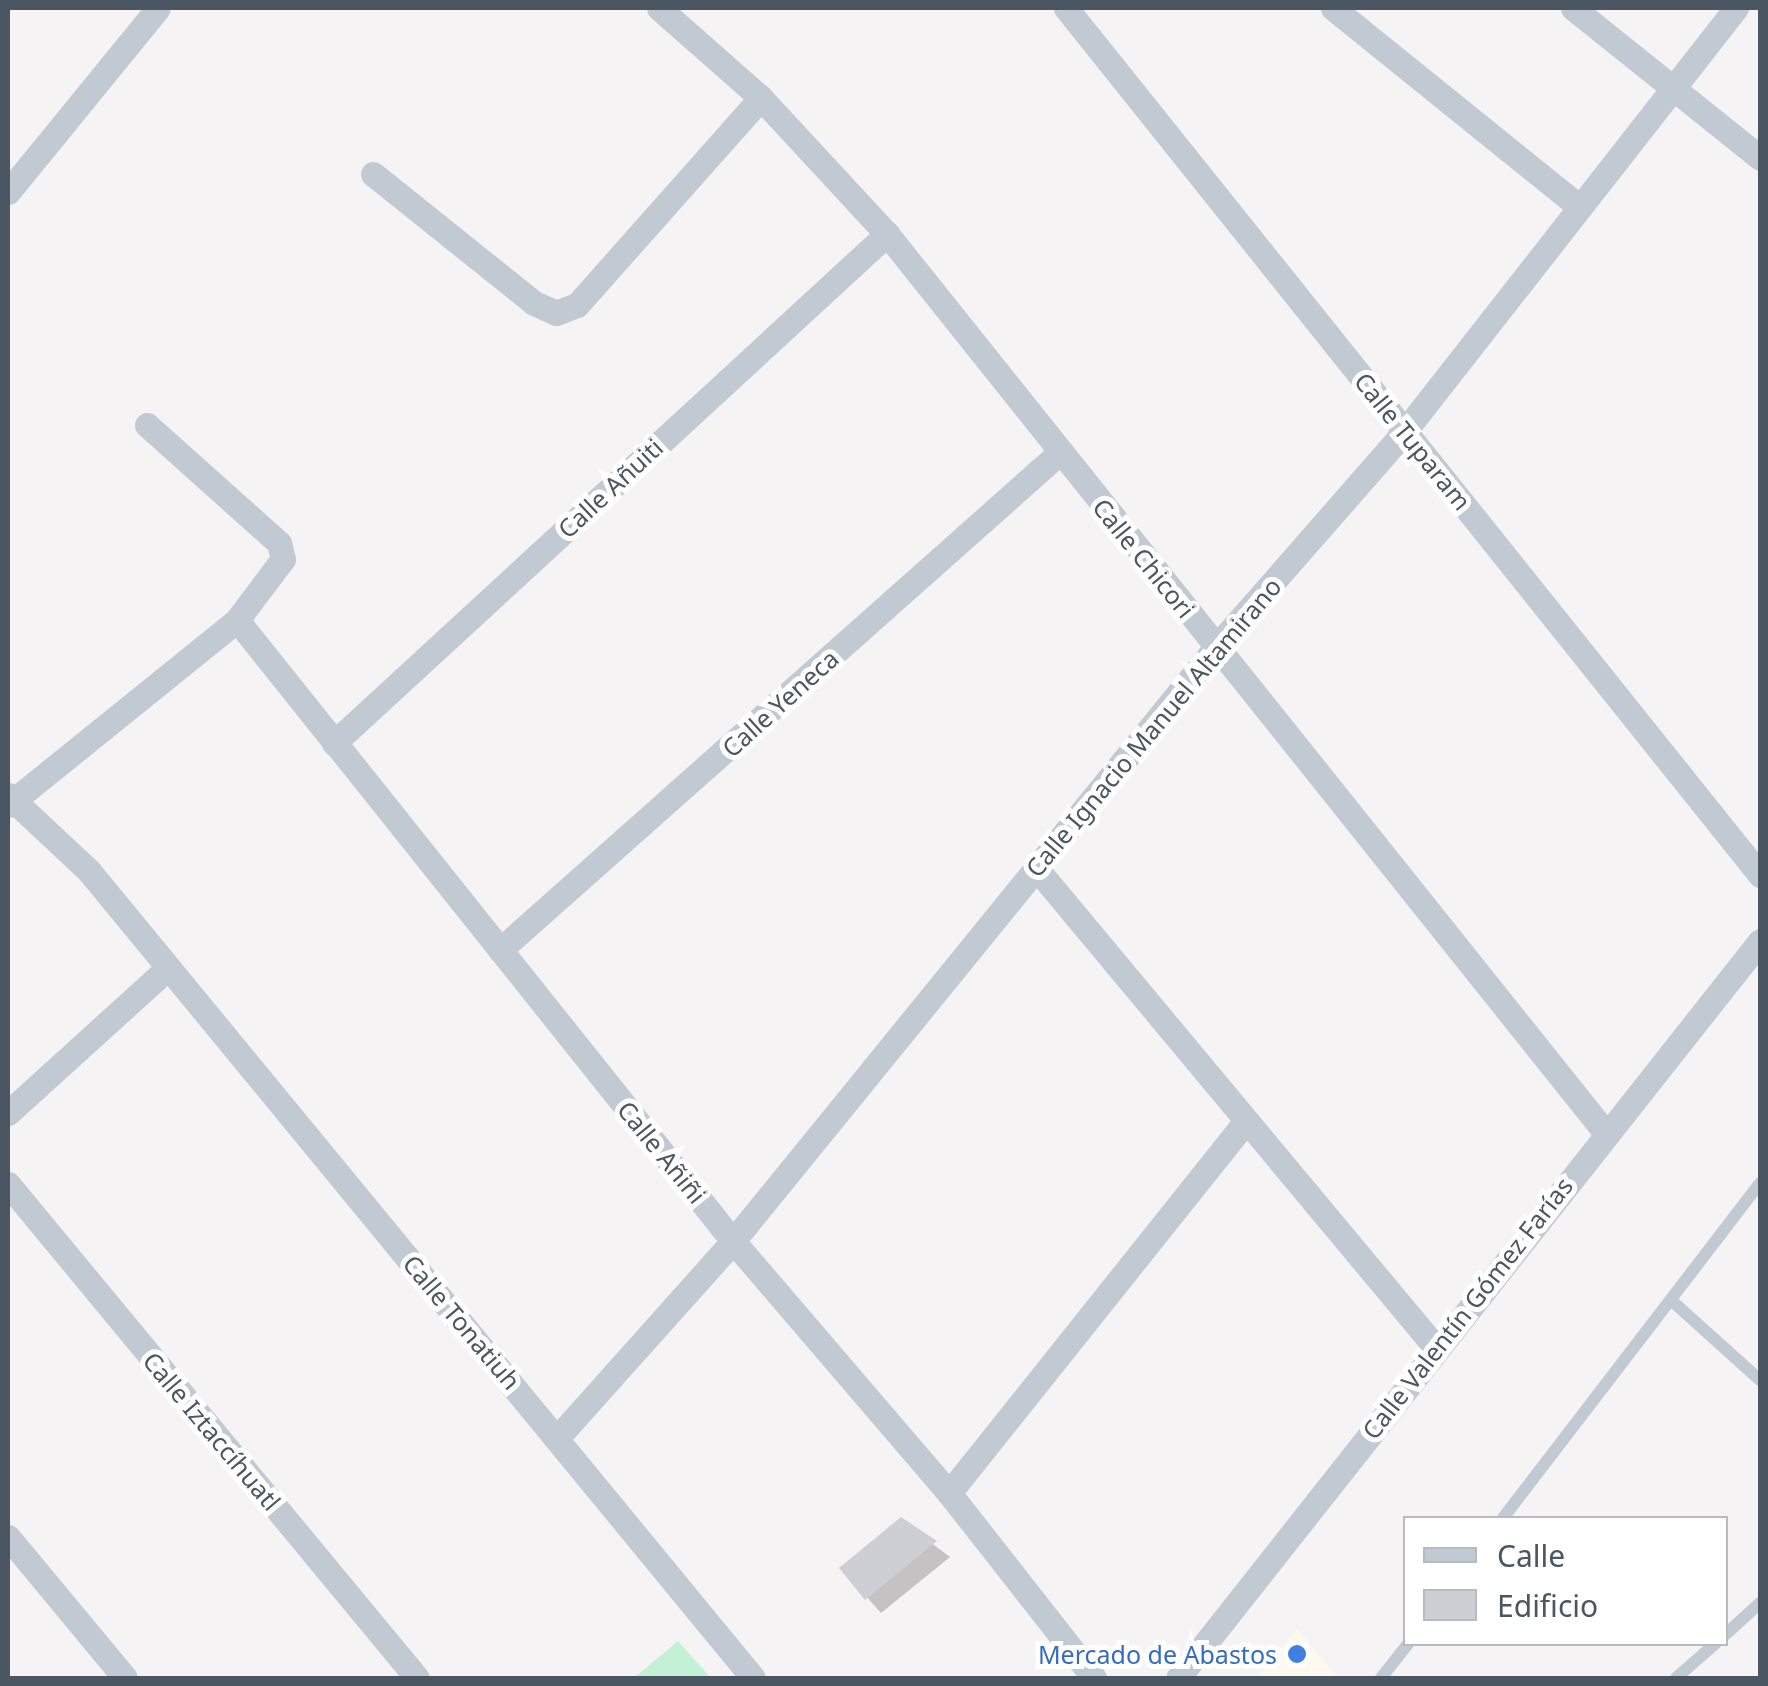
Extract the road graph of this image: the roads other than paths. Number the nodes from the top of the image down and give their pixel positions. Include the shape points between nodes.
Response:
1 (158, 8) edge
2 (659, 8) edge
3 (1066, 8) edge
4 (1333, 8) edge
5 (1573, 8) edge
6 (1736, 8) edge
7 (1670, 91) junction
8 (761, 98) junction
9 (1760, 158) edge
10 (373, 174) dead end
11 (8, 192) edge
12 (1580, 207) junction
13 (887, 234) junction
14 (147, 425) dead end
15 (1404, 432) junction
16 (1058, 454) junction
17 (237, 620) junction
18 (1216, 647) junction
19 (334, 743) junction
20 (9, 800) edge
21 (1036, 868) junction
22 (1760, 875) edge
23 (1760, 942) edge
24 (500, 950) junction
25 (168, 969) junction
26 (8, 1113) edge
27 (1244, 1124) junction
28 (1604, 1132) junction
29 (1760, 1183) edge
30 (8, 1184) edge
31 (733, 1240) junction
32 (1671, 1300) junction
33 (1436, 1348) junction
34 (1760, 1380) edge
35 (558, 1437) junction
36 (949, 1493) junction
37 (1506, 1516) edge
38 (8, 1537) edge
39 (1760, 1603) edge
40 (1728, 1632) edge
41 (1406, 1646) edge
42 (1713, 1646) edge
43 (124, 1678) edge
44 (416, 1678) edge
45 (754, 1678) edge
46 (1094, 1678) edge
47 (1178, 1678) edge
48 (1381, 1678) edge
49 (1676, 1678) edge

1 - 11 street
2 - 8 street, Calle Chicori
3 - 15 street, Calle Tuparam
4 - 12 street
5 - 7 street
6 - 7 street, Calle Ignacio Manuel Altamirano
7 - 9 street
7 - 12 street, Calle Ignacio Manuel Altamirano
8 - 10 street via 577,305 556,313 534,304
8 - 13 street, Calle Chicori
12 - 15 street, Calle Ignacio Manuel Altamirano
13 - 16 street, Calle Chicori
13 - 19 street, Calle Añuiti
14 - 17 street via 279,543 277,575
15 - 18 street, Calle Ignacio Manuel Altamirano
15 - 22 street, Calle Tuparam
16 - 18 street, Calle Chicori
16 - 24 street, Calle Yeneca
17 - 19 street, Calle Añiñi
17 - 20 street
18 - 21 street, Calle Ignacio Manuel Altamirano
18 - 28 street, Calle Chicori
19 - 24 street, Calle Añiñi
20 - 25 street, Calle Tonatiuh via 89,872
21 - 27 street
21 - 31 street, Calle Ignacio Manuel Altamirano
23 - 28 street, Calle Valentín Gómez Farías
24 - 31 street, Calle Añiñi
25 - 26 street
25 - 35 street, Calle Tonatiuh
27 - 33 street
27 - 36 street
28 - 33 street, Calle Valentín Gómez Farías
29 - 32 lane
30 - 44 street, Calle Iztaccíhuatl
31 - 35 street, Calle Ignacio Manuel Altamirano
31 - 36 street, Calle Añiñi
32 - 34 lane
32 - 37 lane
33 - 47 street, Calle Valentín Gómez Farías
35 - 45 street, Calle Tonatiuh
36 - 46 street, Calle Añiñi
38 - 43 street
39 - 40 lane
41 - 48 lane
42 - 49 lane

